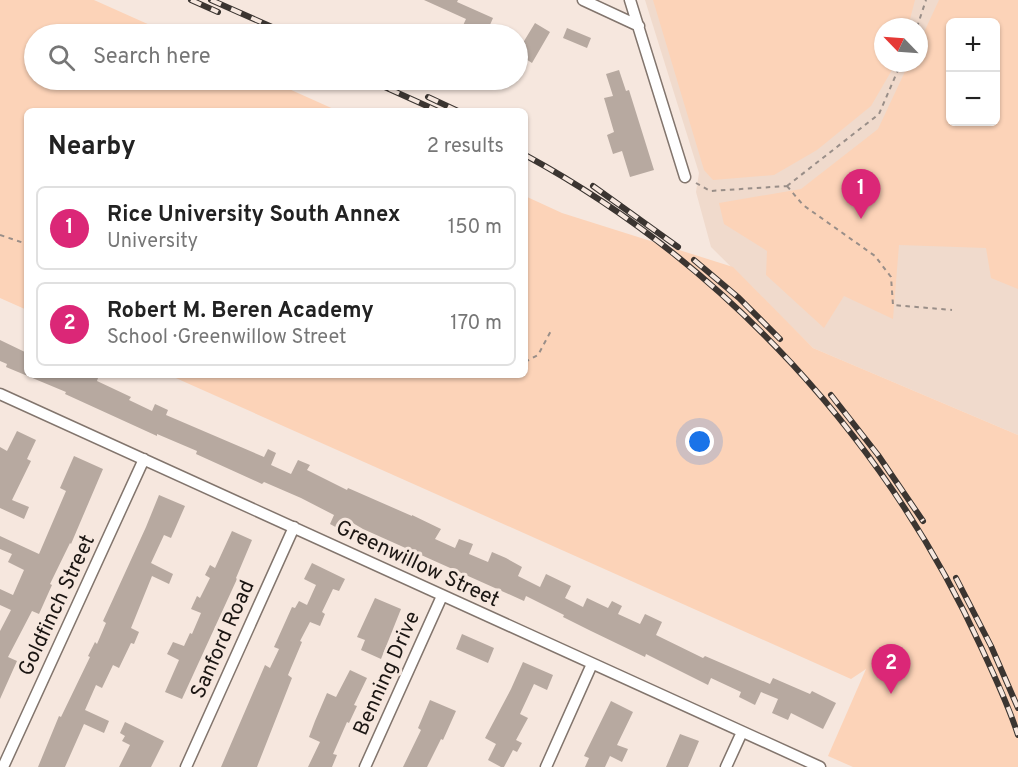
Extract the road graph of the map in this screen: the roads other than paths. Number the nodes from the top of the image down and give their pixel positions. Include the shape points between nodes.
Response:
1 (583, 0) edge
2 (630, 0) edge
3 (639, 26) junction
4 (685, 177) road end
5 (0, 394) edge
6 (144, 459) junction
7 (294, 527) junction
8 (442, 596) junction
9 (592, 664) junction
10 (742, 732) junction
11 (3, 767) edge
12 (186, 767) edge
13 (365, 767) edge
14 (546, 767) edge
15 (726, 767) edge
16 (820, 767) edge

1 - 3 street
2 - 3 street
3 - 4 street
5 - 6 street, Greenwillow Street
6 - 7 street, Greenwillow Street
6 - 11 street, Goldfinch Street
7 - 8 street, Greenwillow Street
7 - 12 street, Sanford Road
8 - 9 street, Greenwillow Street
8 - 13 street, Benning Drive
9 - 10 street, Greenwillow Street
9 - 14 street
10 - 15 street
10 - 16 street, Greenwillow Street

